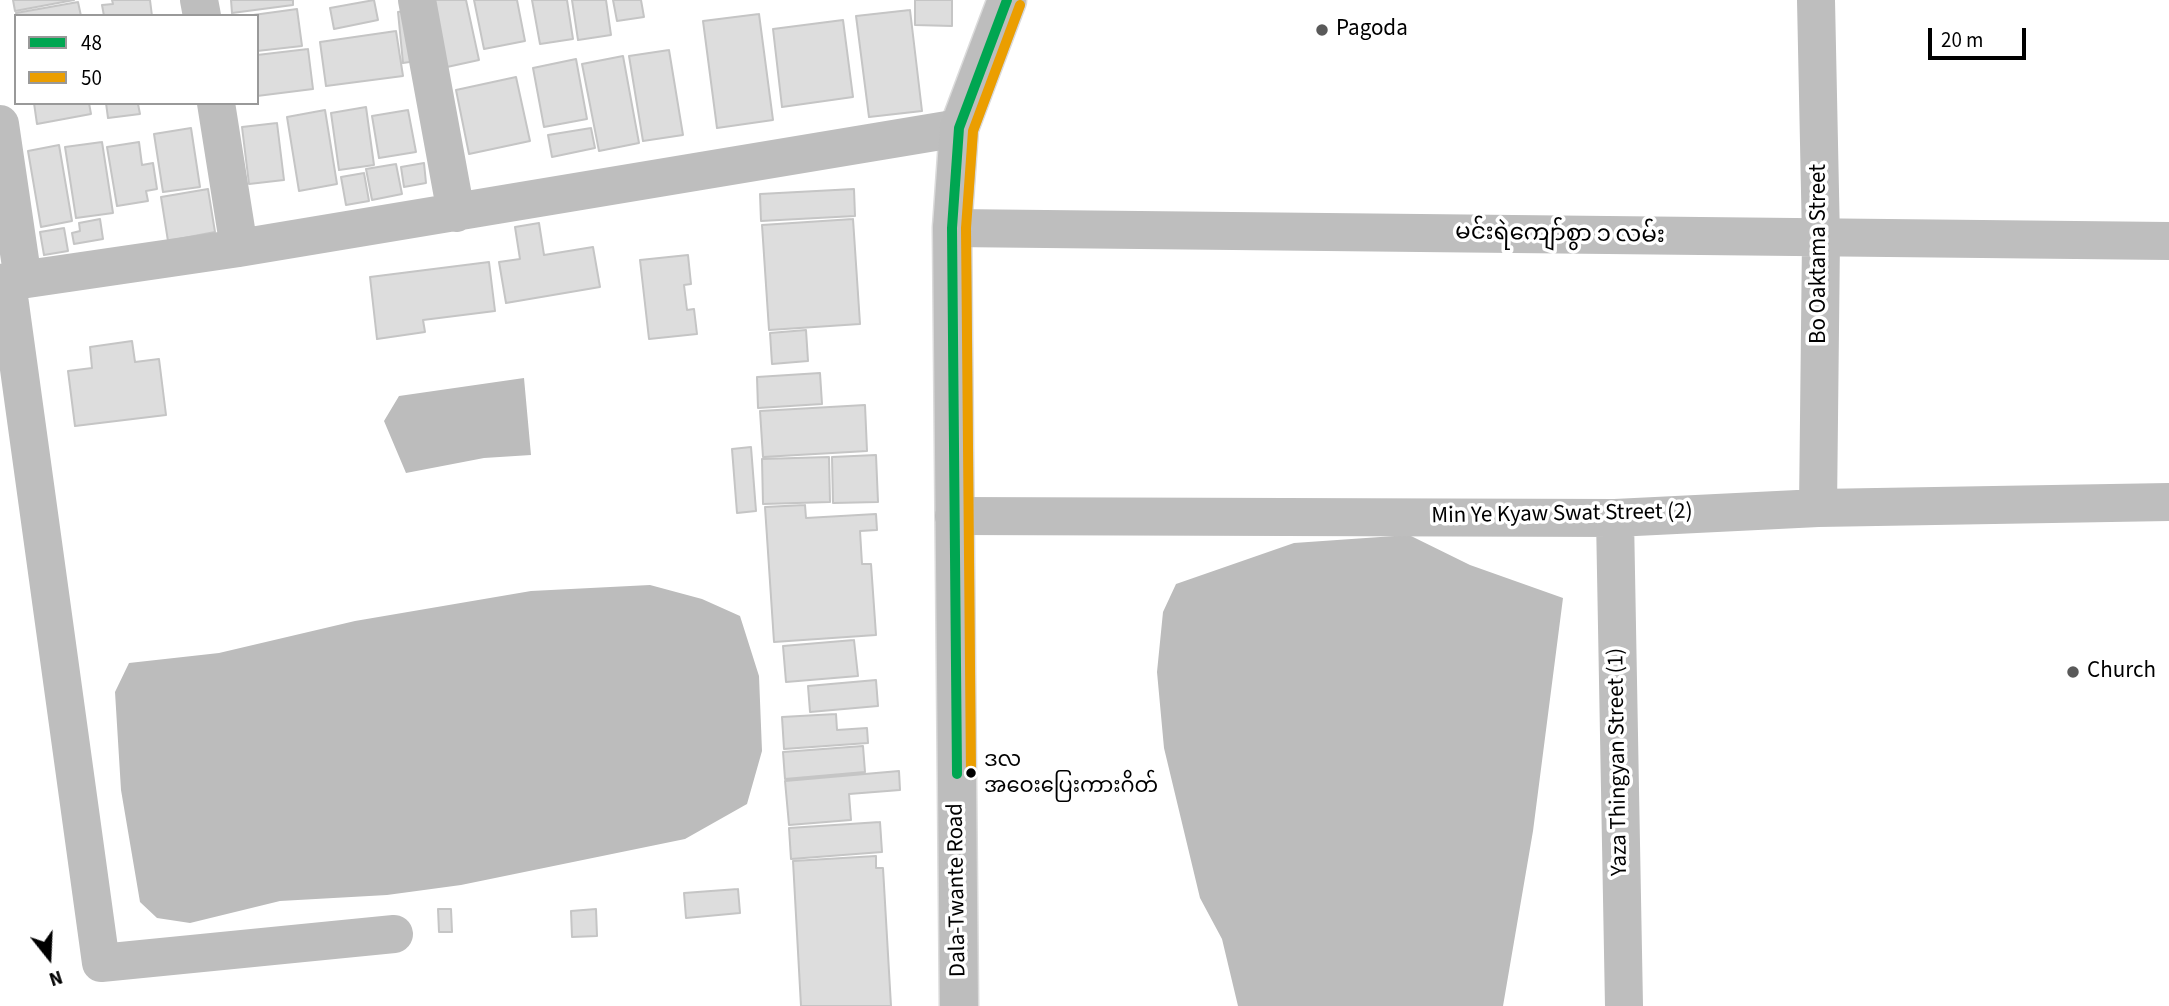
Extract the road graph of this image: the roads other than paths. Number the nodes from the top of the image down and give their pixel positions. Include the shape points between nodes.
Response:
1 (417, 0) edge
2 (1007, 0) edge
3 (1816, 0) edge
4 (216, 105) edge
5 (0, 124) edge
6 (958, 128) junction
7 (456, 212) junction
8 (952, 228) junction
9 (1821, 239) junction
10 (2169, 241) edge
11 (239, 248) junction
12 (10, 282) edge
13 (2169, 502) edge
14 (1818, 508) junction
15 (954, 516) junction
16 (1615, 518) junction
17 (394, 934) dead end
18 (959, 1006) edge
19 (1623, 1006) edge

1 - 7 street
2 - 6 main road, Dala-Twante Road
3 - 9 street, Bo Oaktama Street
4 - 11 street
5 - 12 street
6 - 7 street
6 - 8 main road, Dala-Twante Road
7 - 11 street
8 - 9 street, မင်းရဲကျော်စွာ ၁ လမ်း
8 - 15 main road, Dala-Twante Road
9 - 10 street, မင်းရဲကျော်စွာ ၁ လမ်း
9 - 14 street, Bo Oaktama Street
11 - 12 street
12 - 17 street via 101,963
13 - 14 street, Min Ye Kyaw Swat Street (2)
14 - 16 street, Min Ye Kyaw Swat Street (2)
15 - 16 street, Min Ye Kyaw Swat Street (2)
15 - 18 main road, Dala-Twante Road
16 - 19 street, Yaza Thingyan Street (1)

